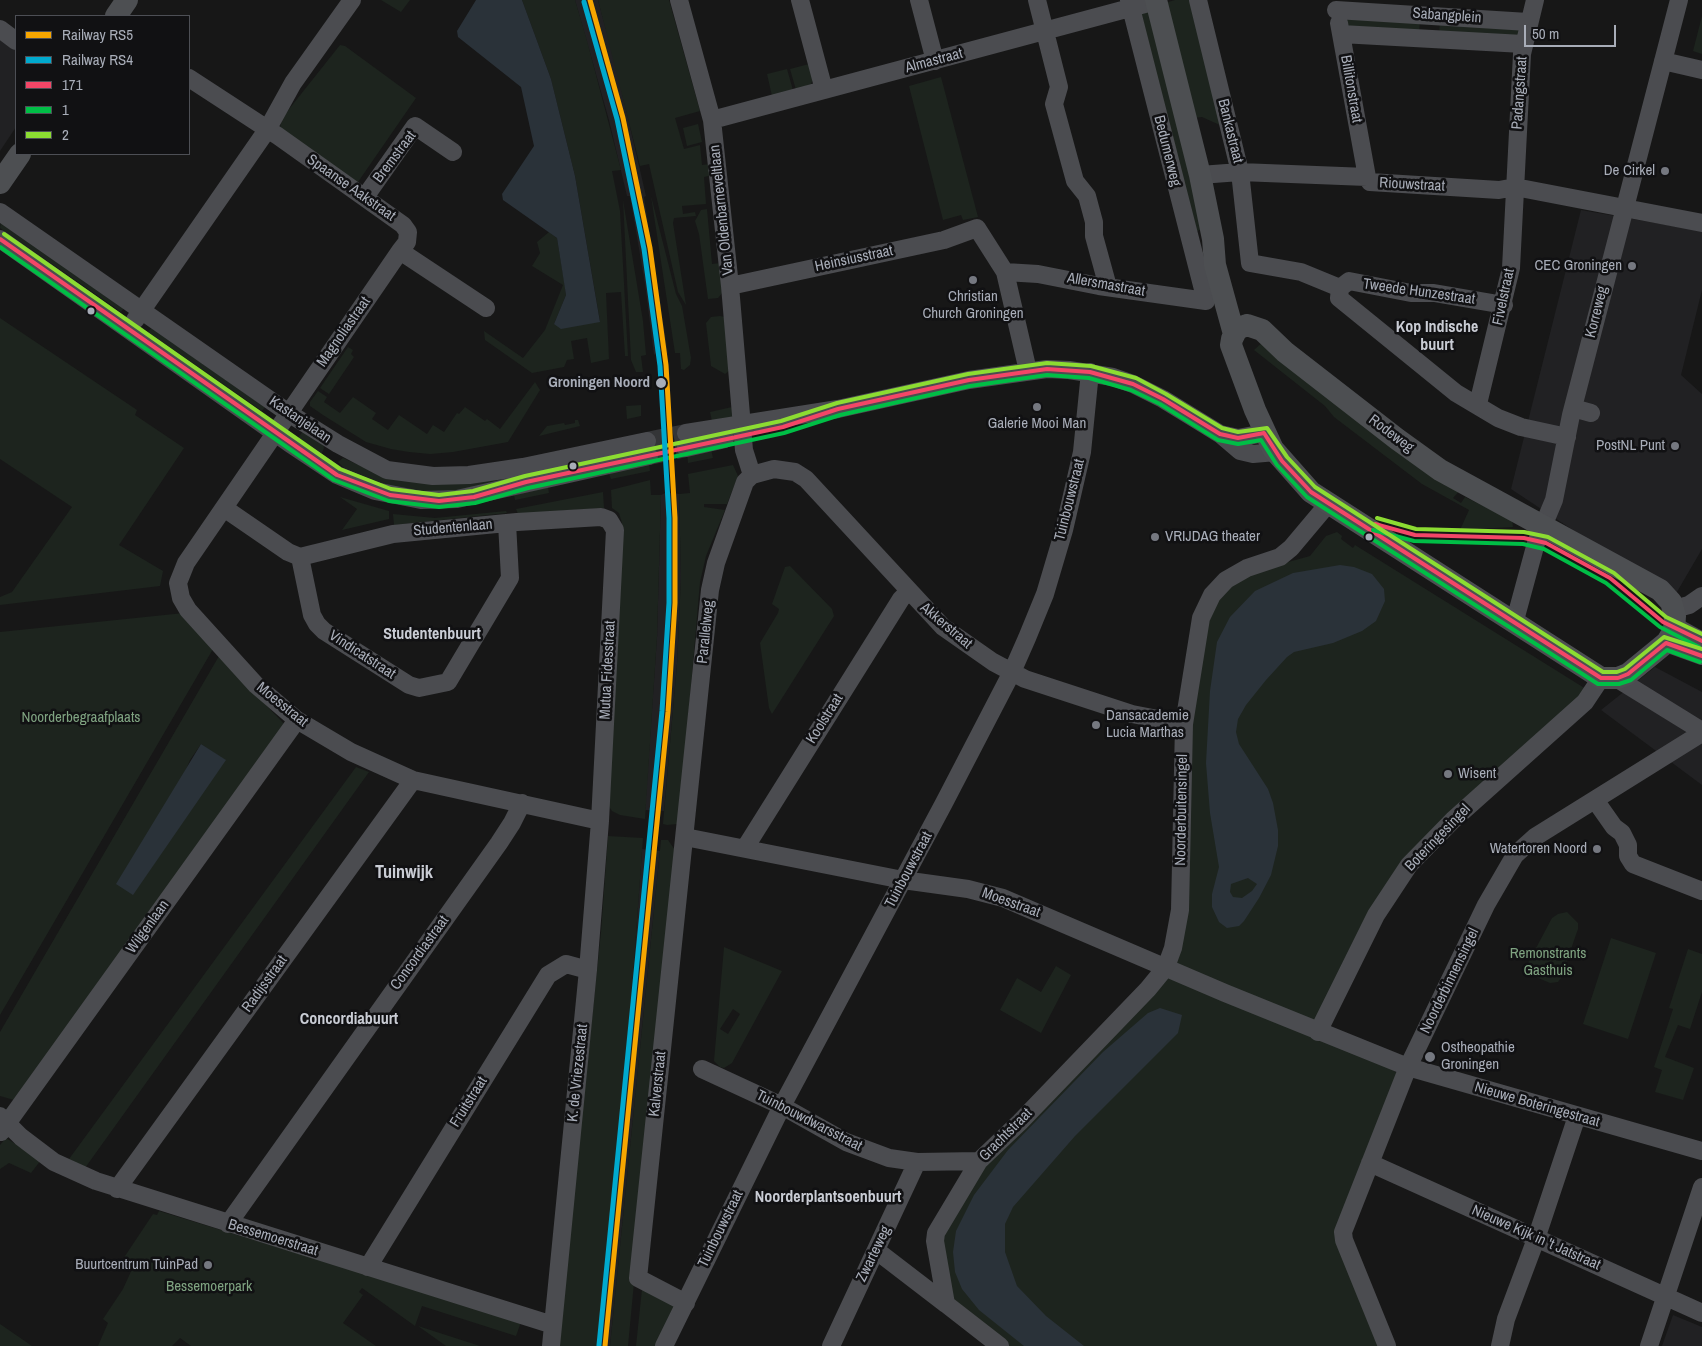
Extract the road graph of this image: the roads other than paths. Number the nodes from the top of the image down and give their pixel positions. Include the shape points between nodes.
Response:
1 (126, 0) edge
2 (352, 0) edge
3 (679, 0) edge
4 (800, 0) edge
5 (919, 0) edge
6 (1037, 0) edge
7 (1156, 0) edge
8 (1198, 0) edge
9 (1535, 0) edge
10 (1679, 0) edge
11 (1129, 4) edge
12 (1336, 5) edge
13 (1430, 7) edge
14 (117, 15) edge
15 (1528, 22) junction
16 (0, 29) edge
17 (1046, 31) junction
18 (1341, 34) junction
19 (1429, 38) junction
20 (15, 39) edge
21 (1523, 44) junction
22 (933, 61) junction
23 (1663, 61) junction
24 (1702, 70) edge
25 (190, 79) edge
26 (824, 90) junction
27 (712, 120) junction
28 (266, 130) junction
29 (453, 152) dead end
30 (19, 155) edge
31 (1240, 172) junction
32 (1200, 174) junction
33 (1367, 177) junction
34 (0, 182) edge
35 (1515, 187) junction
36 (365, 196) junction
37 (1624, 208) junction
38 (0, 212) edge
39 (1702, 223) edge
40 (0, 238) edge
41 (400, 251) junction
42 (1005, 272) junction
43 (730, 286) junction
44 (1108, 287) junction
45 (1340, 288) junction
46 (1206, 301) joint
47 (1504, 305) junction
48 (486, 308) dead end
49 (142, 311) junction
50 (129, 329) junction
51 (1242, 329) junction
52 (1028, 372) junction
53 (1090, 372) junction
54 (1478, 404) junction
55 (290, 414) junction
56 (742, 430) junction
57 (1264, 433) junction
58 (276, 434) junction
59 (1220, 434) junction
60 (1567, 437) junction
61 (686, 440) tunnel mouth
62 (1276, 452) junction
63 (752, 475) junction
64 (1328, 504) junction
65 (224, 508) junction
66 (608, 520) joint
67 (507, 523) junction
68 (1543, 526) junction
69 (300, 557) junction
70 (908, 592) junction
71 (1702, 596) edge
72 (1514, 624) junction
73 (1672, 626) junction
74 (1702, 641) edge
75 (1702, 656) edge
76 (1012, 672) junction
77 (1609, 678) junction
78 (297, 720) junction
79 (1184, 724) junction
80 (1702, 732) edge
81 (413, 780) junction
82 (1595, 800) junction
83 (522, 803) junction
84 (600, 821) junction
85 (685, 837) junction
86 (745, 848) junction
87 (903, 880) junction
88 (1702, 891) edge
89 (1166, 968) junction
90 (588, 970) junction
91 (1318, 1032) junction
92 (1408, 1067) junction
93 (702, 1069) dead end
94 (782, 1106) junction
95 (1577, 1116) junction
96 (2, 1124) edge
97 (1702, 1151) edge
98 (979, 1161) junction
99 (917, 1162) junction
100 (1370, 1163) junction
101 (1702, 1187) edge
102 (117, 1189) junction
103 (228, 1224) junction
104 (1536, 1239) junction
105 (877, 1251) junction
106 (368, 1267) junction
107 (1664, 1296) junction
108 (686, 1303) junction
109 (946, 1304) junction
110 (1702, 1314) edge
111 (553, 1325) junction
112 (551, 1346) edge
113 (664, 1346) edge
114 (831, 1346) edge
115 (1000, 1346) edge
116 (1386, 1346) edge
117 (1500, 1346) edge
118 (1649, 1346) edge

1 - 14 main road
2 - 28 street via 293,83
3 - 27 street, Van Oldenbarneveltlaan
4 - 26 street
5 - 22 street
6 - 17 street
7 - 11 street, Almastraat
7 - 32 main road, Bedumerweg
8 - 31 street, Bankastraat
9 - 15 street, Padangstraat
10 - 23 street, Korreweg
11 - 17 street, Almastraat
11 - 46 street, Bedumerweg
12 - 13 street, Sabangplein
12 - 18 street, Billitonstraat
13 - 15 street, Sabangplein
13 - 19 street
15 - 21 street, Padangstraat
16 - 20 street
17 - 22 street, Almastraat
17 - 44 street via 1059,87 1054,104 1075,181 1087,196
18 - 19 street, Sabangplein
18 - 33 street, Billitonstraat
19 - 21 street, Sabangplein
21 - 35 street, Padangstraat
22 - 26 street, Almastraat
23 - 24 street
23 - 37 street, Korreweg
25 - 28 street, Spaanse Aakstraat
26 - 27 street, Almastraat
27 - 43 street, Van Oldenbarneveltlaan
28 - 36 street, Spaanse Aakstraat
28 - 49 street
29 - 36 street, Bremstraat via 415,126
30 - 34 main road
31 - 32 street, Riouwstraat
31 - 33 street, Riouwstraat
31 - 45 street, Bankastraat via 1250,263 1302,272
32 - 51 main road, Bedumerweg via 1215,265
33 - 35 street, Riouwstraat via 1370,182 1500,190
35 - 37 street, Riouwstraat
35 - 47 street, Fivelstraat via 1511,268
36 - 41 street, Spaanse Aakstraat via 404,225 408,232 407,242
37 - 39 street, Riouwstraat
37 - 60 street, Korreweg via 1582,410
38 - 49 street, Kastanjelaan
40 - 50 street, Kastanjelaan
41 - 48 street
41 - 55 street, Magnoliastraat
42 - 43 street, Heinsiusstraat via 977,228 944,240
42 - 44 street, Allersmastraat via 1038,274
42 - 52 street
43 - 56 street, Van Oldenbarneveltlaan
44 - 46 street, Allersmastraat
45 - 47 street, Tweede Hunzestraat via 1349,282
45 - 54 street via 1339,298 1456,393
47 - 54 street, Fivelstraat
49 - 50 street
49 - 55 street, Kastanjelaan
50 - 58 street, Kastanjelaan
51 - 57 main road, Bedumerweg via 1231,344
51 - 68 main road, Rodeweg via 1262,330 1285,352 1411,450
52 - 53 street
52 - 56 street via 969,380 838,409 797,424
53 - 59 street via 1133,384
53 - 76 street, Tuinbouwstraat via 1082,452 1064,530 1045,594
54 - 60 street via 1498,418 1521,427
55 - 58 street, Magnoliastraat
55 - 58 street, Kastanjelaan via 373,464 397,472 433,476 488,473 648,448 474,497 439,501 390,495 362,486 337,475
56 - 61 street
56 - 63 street via 744,454
57 - 59 street via 1238,438
57 - 62 main road, Bedumerweg
58 - 65 street, Moesstraat
59 - 62 street via 1246,453
60 - 68 street, Korreweg via 1554,500
62 - 64 main road, Bedumerweg via 1296,477
63 - 70 street, Akkerstraat via 774,469 795,472 806,479
63 - 85 street, Parallelweg via 740,493 716,562 710,590
64 - 72 main road, Bedumerweg
64 - 79 street, Noorderbuitensingel via 1292,548 1280,557 1247,568 1226,580 1212,595 1201,618
65 - 69 street
65 - 78 street, Moesstraat via 184,568 178,590 188,610 238,667
66 - 67 street, Studentenlaan via 601,517
66 - 84 street, Mutua Fidesstraat via 616,534
67 - 69 street, Studentenlaan via 393,534
67 - 69 street, Vindicatstraat via 510,578 448,682 419,688 409,685 324,631 312,615
68 - 72 street, Korreweg
68 - 73 main road, Rodeweg via 1660,590
70 - 76 street, Akkerstraat via 943,628
70 - 86 street, Koolstraat via 901,598
71 - 73 street via 1689,605
72 - 77 main road, Bedumerweg
73 - 74 street
73 - 75 street
73 - 77 main road, Boteringesingel via 1628,674
76 - 79 street, Akkerstraat via 1132,714
76 - 87 street, Tuinbouwstraat
77 - 80 street
77 - 91 street, Boteringesingel via 1452,820 1409,865 1376,915
78 - 81 street, Moesstraat via 352,752
78 - 96 street, Wilgenlaan
79 - 89 street, Noorderbuitensingel via 1180,910
80 - 82 street, Noorderbinnensingel
81 - 83 street, Moesstraat
81 - 102 street, Radijsstraat
82 - 88 street via 1622,833 1633,864
82 - 92 street, Noorderbinnensingel via 1535,837 1515,855 1486,905
83 - 84 street, Moesstraat
83 - 103 street, Concordiastraat via 499,843
84 - 90 street, K. de Vriezestraat
85 - 86 street, Moesstraat
85 - 108 street, Kalverstraat via 638,1278
86 - 87 street, Moesstraat
87 - 89 street, Moesstraat via 968,888 1003,898
87 - 94 street, Tuinbouwstraat
89 - 91 street, Moesstraat
89 - 98 street, Grachtstraat
90 - 106 street, Fruitstraat via 566,964 548,975
90 - 111 street, K. de Vriezestraat
91 - 92 street, Nieuwe Boteringestraat
92 - 95 street, Nieuwe Boteringestraat
92 - 100 street, Noorderbinnensingel
93 - 94 street, Tuinbouwdwarsstraat
94 - 99 street, Tuinbouwdwarsstraat via 846,1142 888,1158
94 - 108 street, Tuinbouwstraat
95 - 97 street, Nieuwe Boteringestraat
95 - 104 street
96 - 102 street, Bessemoerstraat via 54,1162
98 - 99 street, Tuinbouwdwarsstraat
98 - 109 street, Grachtstraat via 936,1233
99 - 105 street, Zwarteweg
100 - 104 street, Nieuwe Kijk in 't Jatstraat
100 - 116 street, Noorderbinnensingel via 1343,1232
101 - 107 street
102 - 103 street, Bessemoerstraat
103 - 106 street, Bessemoerstraat
104 - 107 street, Nieuwe Kijk in 't Jatstraat
104 - 117 street via 1506,1319
105 - 109 street
105 - 114 street, Zwarteweg
106 - 111 street, Bessemoerstraat
107 - 110 street, Nieuwe Kijk in 't Jatstraat
107 - 118 street
108 - 113 street, Tuinbouwstraat
109 - 115 street
111 - 112 street, K. de Vriezestraat

